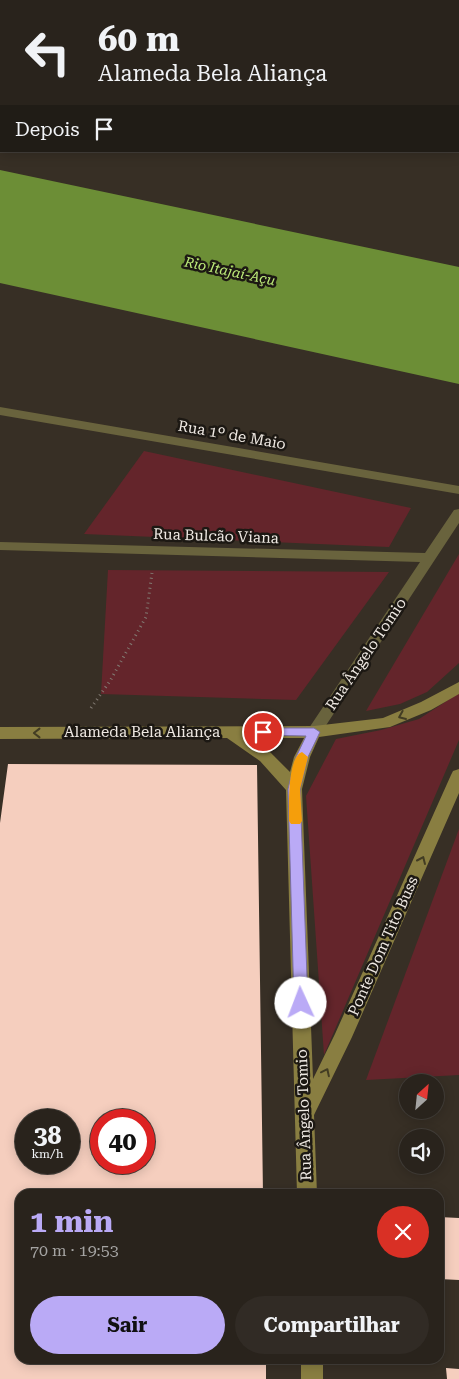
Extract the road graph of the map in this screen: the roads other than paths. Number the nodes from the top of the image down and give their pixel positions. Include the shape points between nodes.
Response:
1 (0, 411) edge
2 (459, 490) edge
3 (459, 513) edge
4 (0, 546) edge
5 (430, 558) junction
6 (459, 687) edge
7 (229, 732) junction
8 (314, 732) junction
9 (0, 733) edge
10 (459, 775) edge
11 (294, 789) junction
12 (304, 1116) junction
13 (307, 1189) edge
14 (312, 1364) edge
15 (312, 1379) edge

1 - 2 street, Rua 1º de Maio
3 - 5 street, Rua Ângelo Tomio
4 - 5 street, Rua Bulcão Viana
5 - 8 street, Rua Ângelo Tomio
6 -> 8 street via 426,706 385,723
7 - 8 street, Alameda Bela Aliança
7 -> 9 street, Alameda Bela Aliança
7 - 11 street via 267,756
8 - 11 street, Rua Ângelo Tomio via 302,757
12 -> 10 street, Ponte Dom Tito Buss via 343,1037
11 - 12 street, Rua Ângelo Tomio
12 - 13 street, Rua Ângelo Tomio
14 - 15 street

